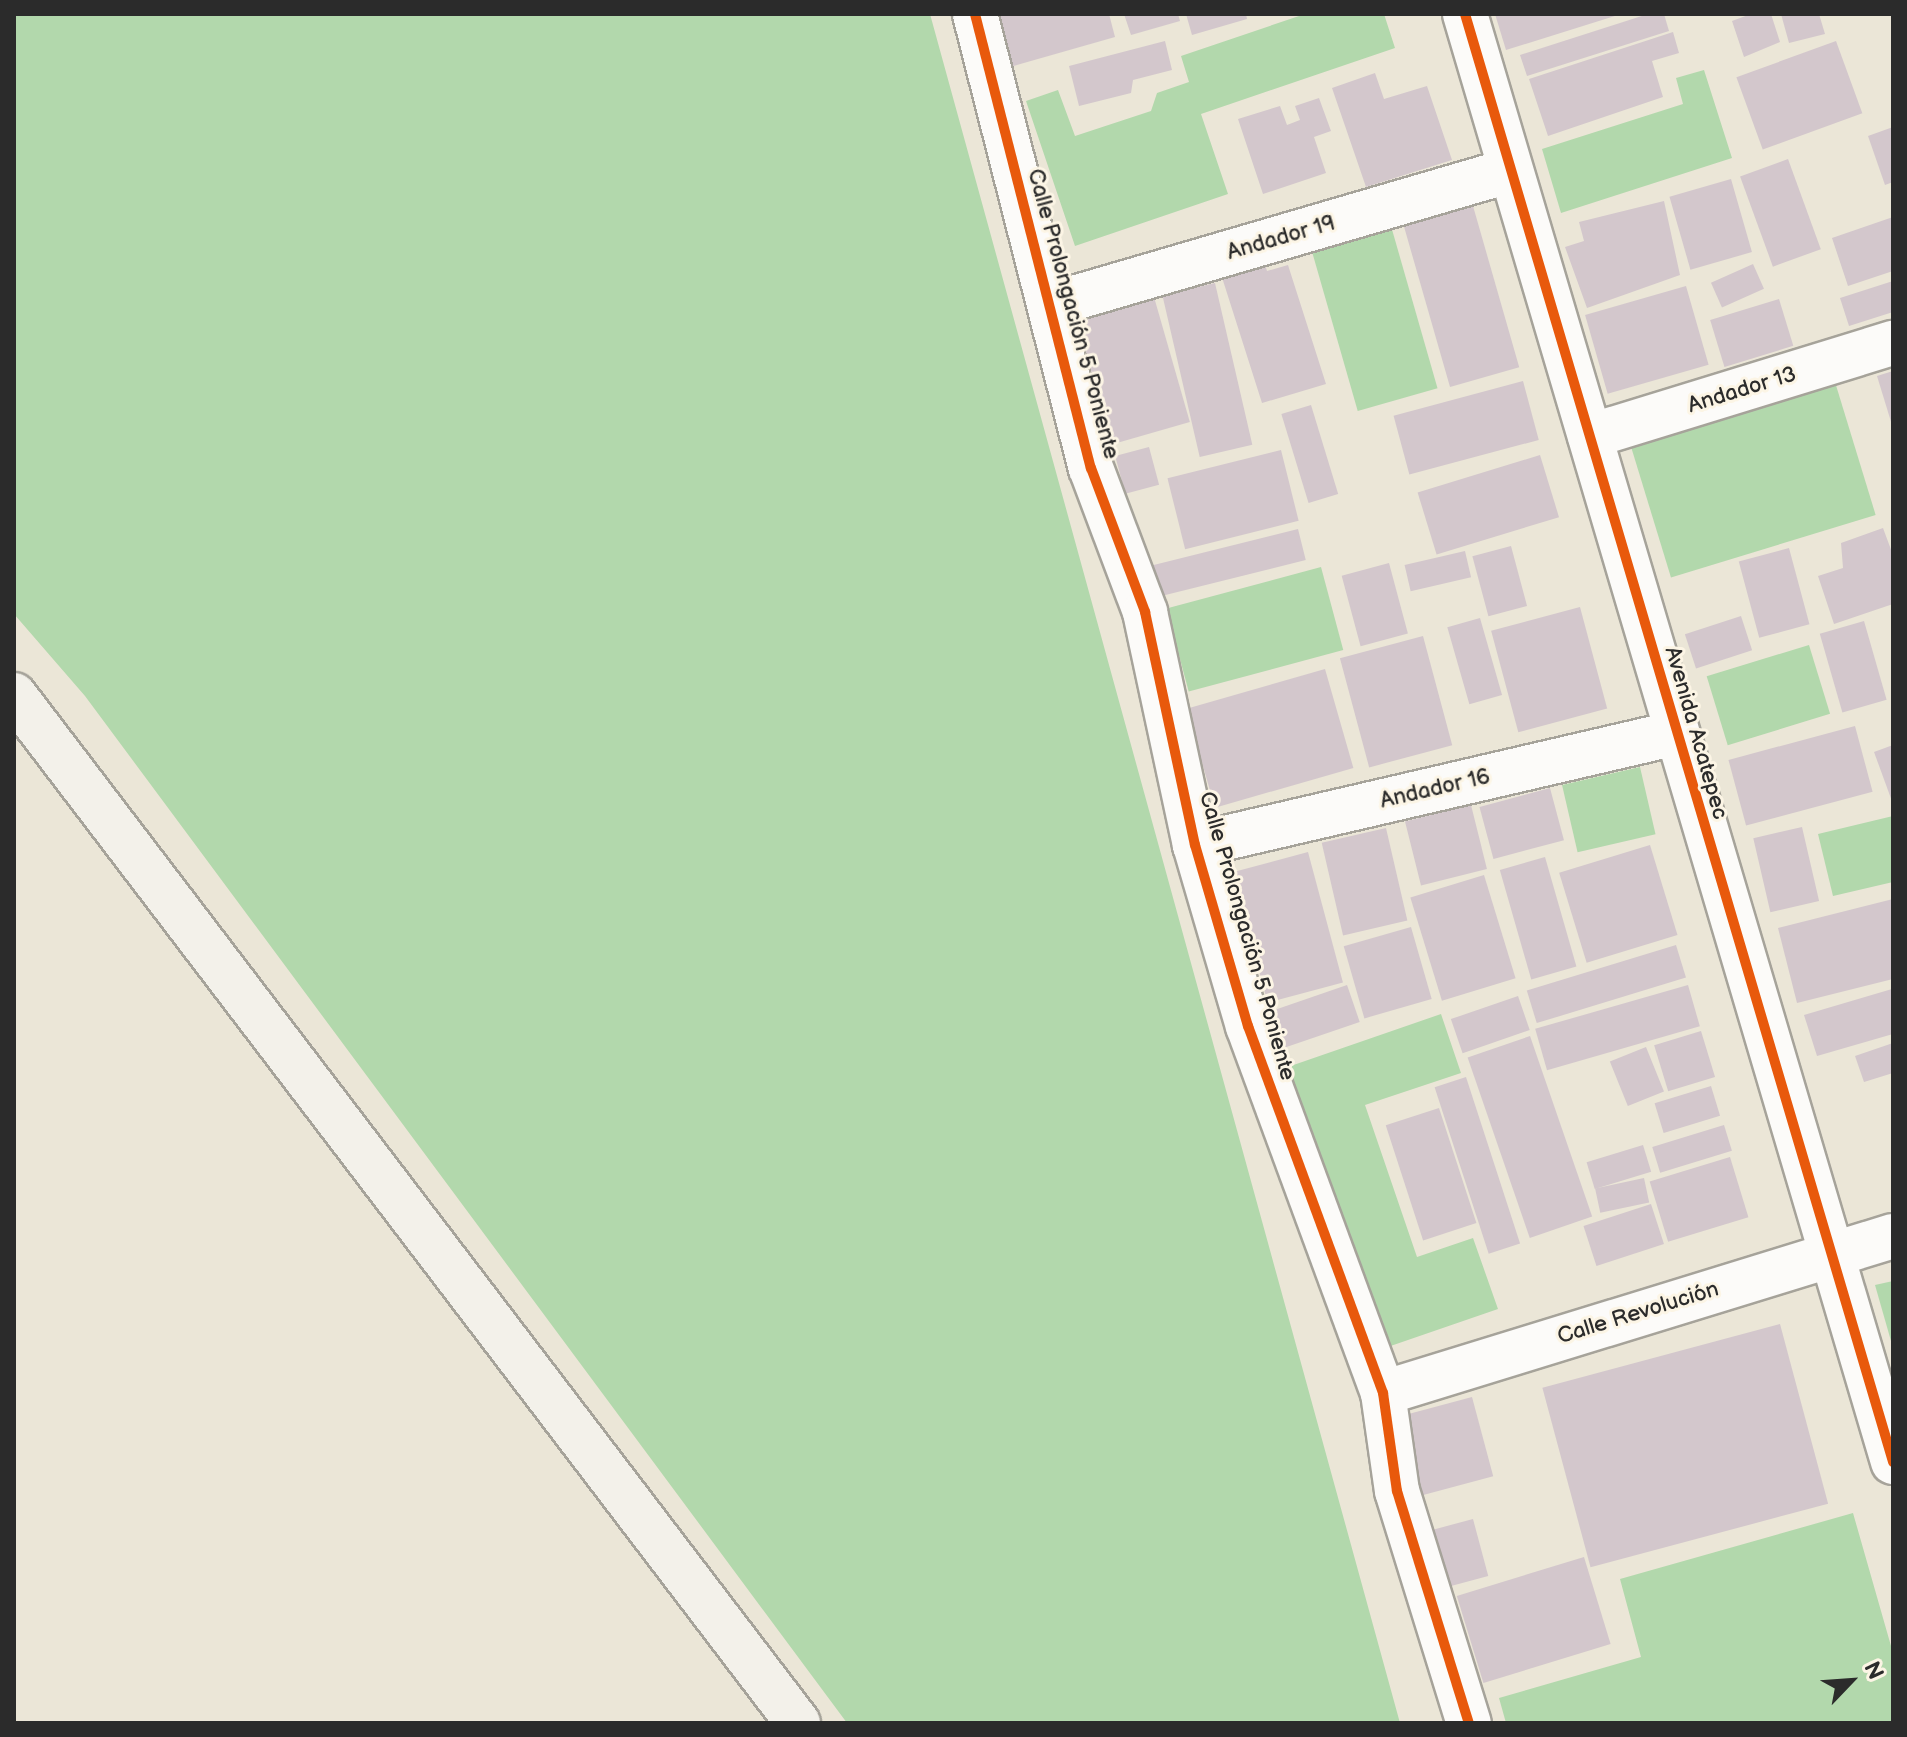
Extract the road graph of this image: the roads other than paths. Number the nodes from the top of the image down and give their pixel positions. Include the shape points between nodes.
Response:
1 (975, 14) edge
2 (1465, 14) edge
3 (1511, 170) junction
4 (1050, 305) junction
5 (1893, 343) edge
6 (1590, 436) junction
7 (14, 695) edge
8 (1675, 733) junction
9 (1195, 845) junction
10 (1893, 1236) edge
11 (1831, 1253) junction
12 (1383, 1393) junction
13 (1893, 1462) edge
14 (798, 1723) edge
15 (1469, 1723) edge

1 - 4 street, Calle Prolongación 5 Poniente
2 - 3 street, Avenida Acatepec
3 - 4 street, Andador 19
3 - 6 street, Avenida Acatepec
4 - 9 street, Calle Prolongación 5 Poniente via 1091,468 1145,612
5 - 6 street, Andador 13
6 - 8 street, Avenida Acatepec
7 - 14 street
8 - 9 street, Andador 16
8 - 11 street, Avenida Acatepec
9 - 12 street, Calle Prolongación 5 Poniente via 1248,1026
10 - 11 street, Calle Revolución
11 - 12 street, Calle Revolución
11 - 13 street, Avenida Acatepec
12 - 15 street, Calle Prolongación 5 Poniente via 1397,1491

